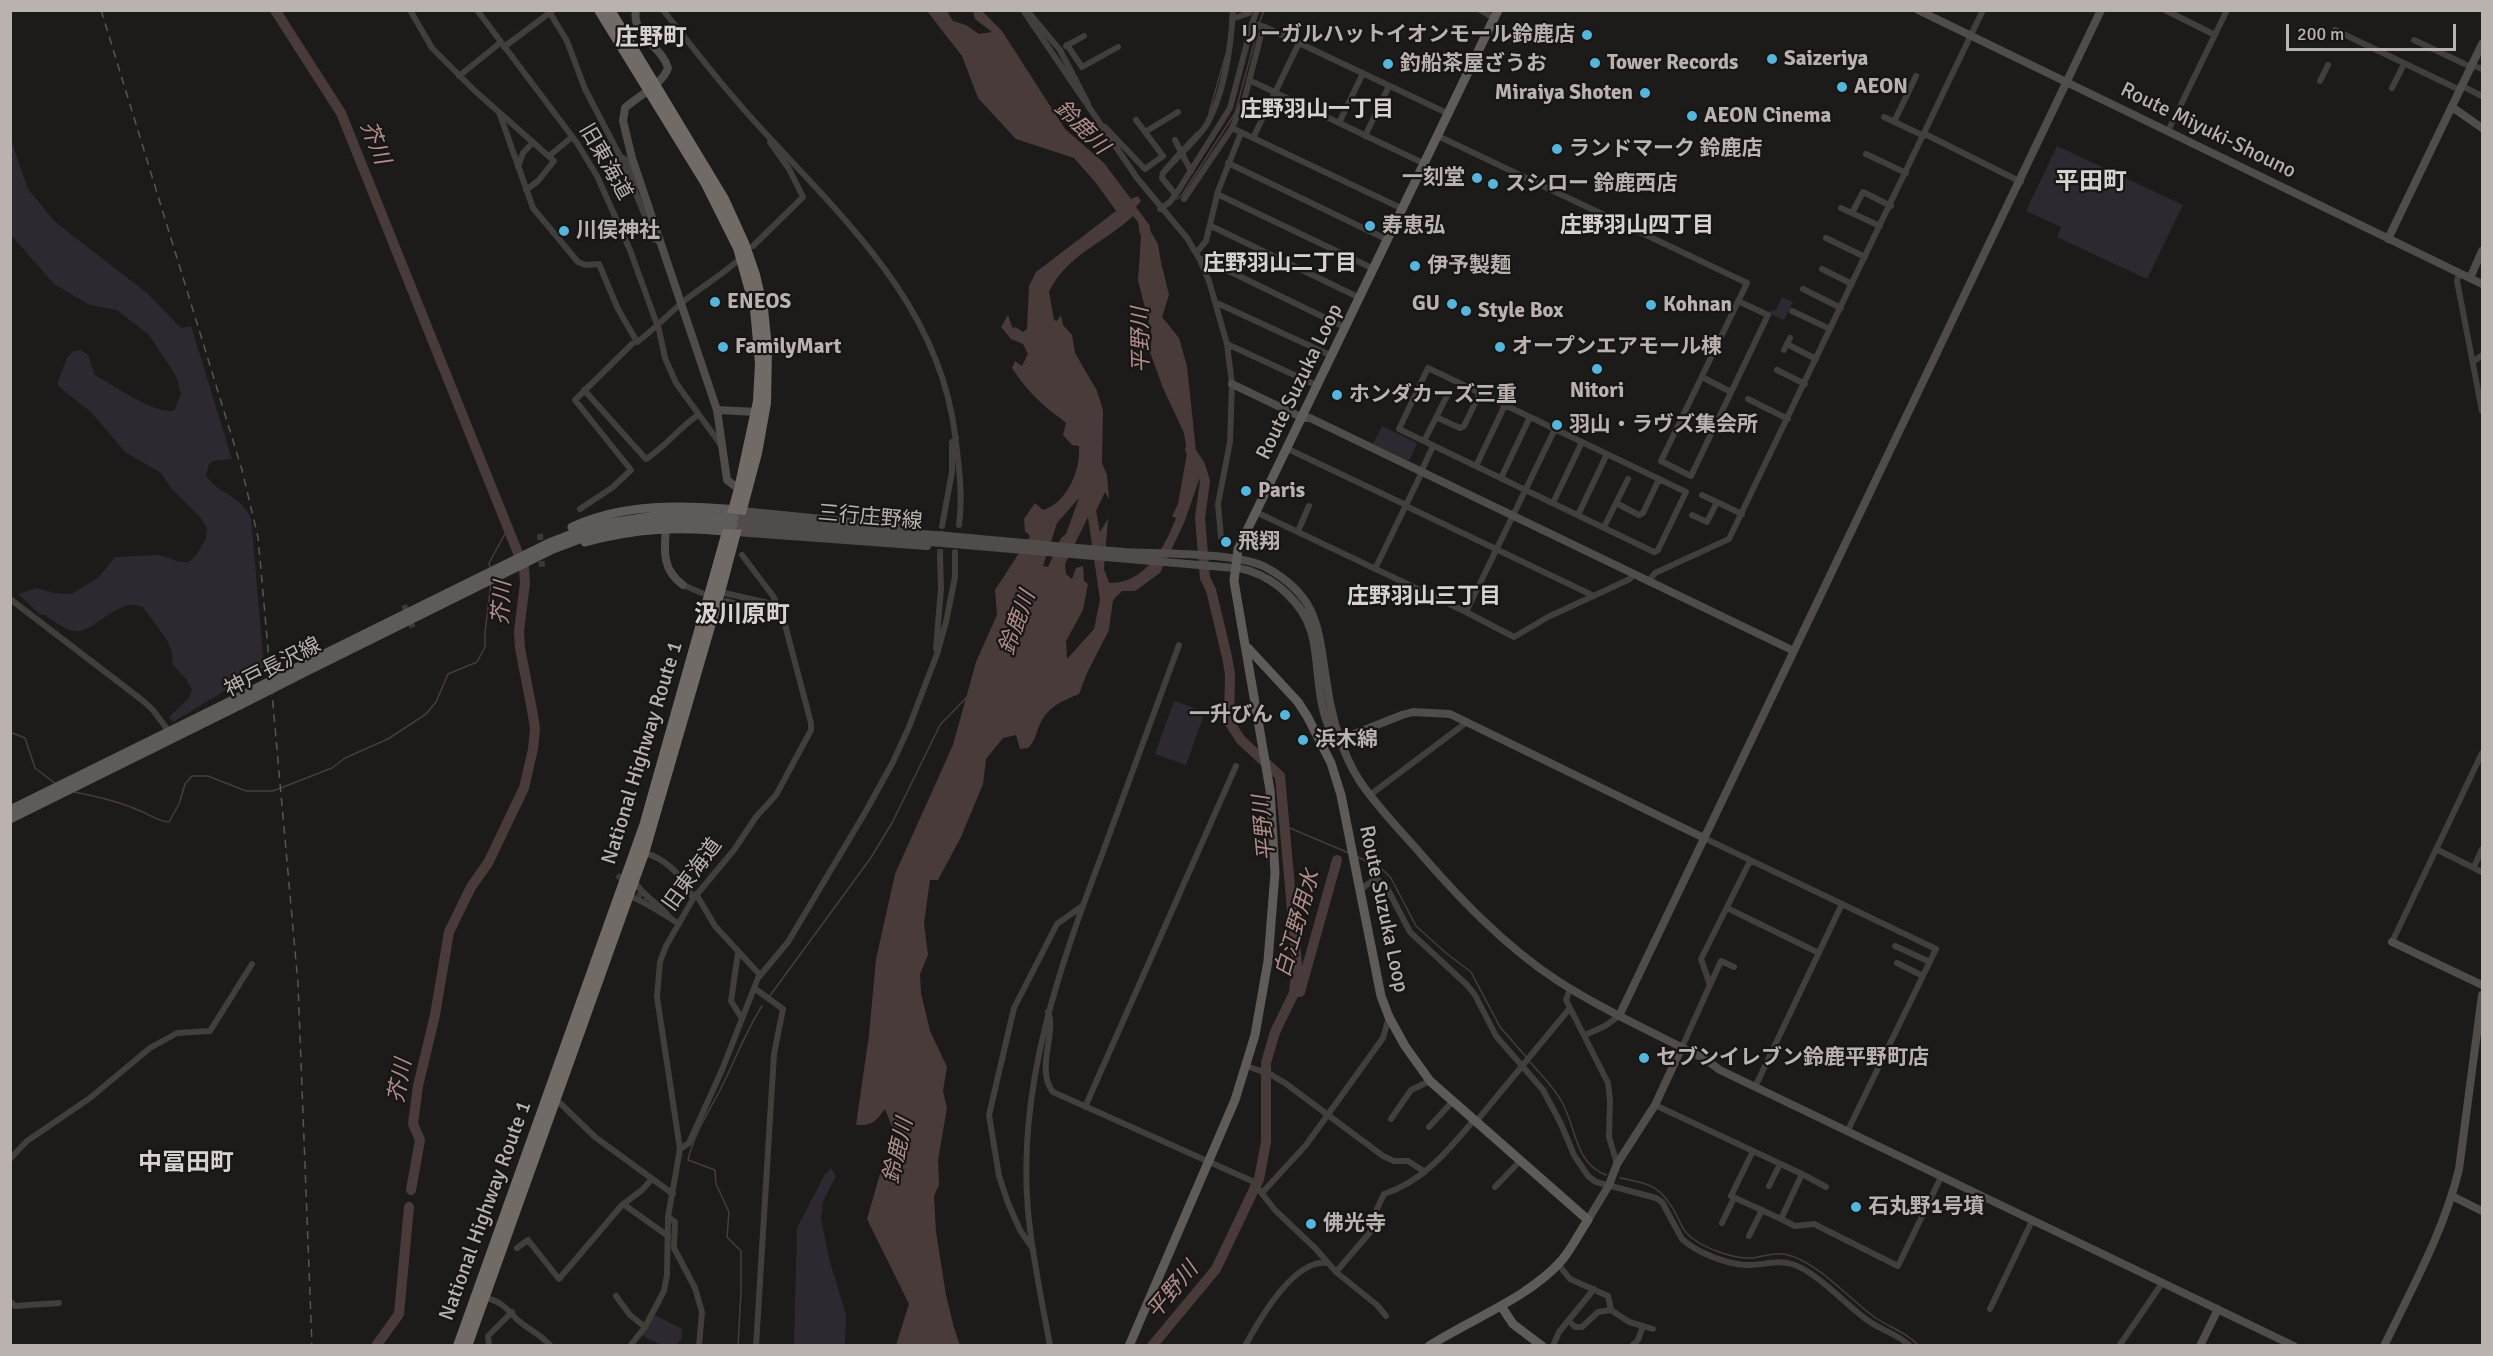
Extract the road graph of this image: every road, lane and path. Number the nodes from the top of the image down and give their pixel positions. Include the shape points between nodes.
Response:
1 (410, 10) edge
2 (477, 10) edge
3 (599, 10) edge
4 (610, 10) edge
5 (636, 10) edge
6 (663, 10) edge
7 (1233, 10) edge
8 (1257, 10) edge
9 (1480, 10) edge
10 (1918, 10) edge
11 (1983, 10) edge
12 (2102, 10) edge
13 (2165, 10) edge
14 (2226, 10) edge
15 (552, 12) edge
16 (1249, 12) edge
17 (1496, 14) edge
18 (1232, 19) junction
19 (1253, 24) junction
20 (1263, 27) junction
21 (2335, 30) dead end
22 (2215, 35) junction
23 (1084, 36) dead end
24 (1971, 36) junction
25 (2414, 40) dead end
26 (1299, 43) junction
27 (2482, 44) edge
28 (502, 45) junction
29 (1067, 45) junction
30 (1118, 48) dead end
31 (1060, 50) junction
32 (2404, 64) junction
33 (2328, 65) dead end
34 (2472, 66) junction
35 (2482, 69) edge
36 (1363, 73) junction
37 (459, 76) junction
38 (1916, 76) dead end
39 (1249, 80) junction
40 (2320, 81) dead end
41 (2067, 83) junction
42 (1389, 86) junction
43 (651, 87) junction
44 (2392, 88) dead end
45 (2461, 88) junction
46 (1275, 92) junction
47 (2482, 96) edge
48 (1088, 107) junction
49 (2452, 107) junction
50 (499, 112) junction
51 (1178, 112) dead end
52 (1449, 114) junction
53 (1884, 117) dead end
54 (1136, 120) dead end
55 (1894, 122) junction
56 (1339, 123) junction
57 (1100, 126) junction
58 (1232, 128) junction
59 (2482, 128) edge
60 (2168, 131) junction
61 (1145, 132) junction
62 (1241, 133) junction
63 (1925, 135) junction
64 (1365, 136) junction
65 (1438, 136) junction
66 (572, 137) junction
67 (769, 138) junction
68 (1253, 138) junction
69 (533, 142) junction
70 (1179, 148) junction
71 (1866, 154) dead end
72 (549, 156) junction
73 (620, 156) junction
74 (1228, 163) junction
75 (1425, 165) junction
76 (518, 167) junction
77 (1191, 171) junction
78 (634, 173) junction
79 (1906, 173) junction
80 (2020, 182) junction
81 (526, 190) junction
82 (635, 193) junction
83 (1175, 194) junction
84 (1218, 194) junction
85 (1184, 199) dead end
86 (1891, 206) junction
87 (1841, 208) dead end
88 (1160, 209) junction
89 (1403, 209) junction
90 (1852, 213) junction
91 (1211, 226) junction
92 (1880, 226) junction
93 (1826, 238) dead end
94 (2388, 239) junction
95 (1388, 240) junction
96 (661, 241) junction
97 (753, 246) dead end
98 (2482, 250) edge
99 (1196, 252) junction
100 (1865, 257) junction
101 (1200, 260) junction
102 (736, 262) dead end
103 (1374, 269) junction
104 (1822, 269) dead end
105 (2459, 273) junction
106 (2470, 278) junction
107 (1852, 284) junction
108 (2482, 284) edge
109 (1803, 290) dead end
110 (1360, 298) junction
111 (1738, 301) junction
112 (681, 303) junction
113 (1216, 304) junction
114 (1840, 308) junction
115 (1792, 311) dead end
116 (657, 327) junction
117 (1346, 328) junction
118 (1830, 329) junction
119 (632, 344) dead end
120 (1787, 344) dead end
121 (1227, 345) junction
122 (1332, 356) junction
123 (1816, 359) junction
124 (2477, 359) edge
125 (2482, 365) edge
126 (1777, 370) dead end
127 (1702, 377) junction
128 (1232, 384) junction
129 (1805, 384) junction
130 (1318, 386) junction
131 (584, 390) junction
132 (1731, 392) junction
133 (1480, 393) junction
134 (1448, 394) dead end
135 (1748, 399) dead end
136 (1505, 405) junction
137 (717, 410) junction
138 (2482, 411) edge
139 (756, 412) junction
140 (698, 415) junction
141 (1436, 417) junction
142 (1530, 417) junction
143 (1303, 418) junction
144 (1788, 419) junction
145 (1556, 429) junction
146 (956, 438) junction
147 (1424, 441) junction
148 (1582, 442) junction
149 (1433, 446) junction
150 (723, 447) junction
151 (1288, 449) junction
152 (1608, 454) junction
153 (1476, 466) junction
154 (1421, 472) junction
155 (1501, 478) junction
156 (1628, 479) dead end
157 (1659, 479) junction
158 (739, 489) junction
159 (1526, 490) junction
160 (1702, 495) dead end
161 (1717, 502) junction
162 (1553, 503) junction
163 (1616, 503) junction
164 (1309, 506) dead end
165 (1406, 506) junction
166 (580, 509) dead end
167 (1257, 512) junction
168 (1742, 514) junction
169 (1578, 515) junction
170 (1692, 515) dead end
171 (1514, 516) junction
172 (734, 521) junction
173 (959, 525) dead end
174 (942, 526) tunnel mouth
175 (1604, 527) junction
176 (597, 528) junction
177 (666, 528) junction
178 (1298, 531) junction
179 (895, 536) junction
180 (1221, 537) dead end
181 (976, 538) junction
182 (953, 547) junction
183 (1497, 550) junction
184 (535, 552) junction
185 (742, 555) dead end
186 (940, 555) tunnel mouth
187 (1236, 558) junction
188 (1223, 563) junction
189 (1235, 569) junction
190 (1375, 569) junction
191 (1632, 574) junction
192 (1648, 582) junction
193 (683, 585) joint
194 (702, 593) dead end
195 (723, 596) junction
196 (1594, 596) junction
197 (10, 599) edge
198 (777, 605) junction
199 (1466, 612) junction
200 (783, 618) junction
201 (1179, 645) dead end
202 (1246, 646) junction
203 (1794, 651) junction
204 (937, 654) junction
205 (1251, 669) junction
206 (1268, 672) junction
207 (1467, 722) junction
208 (171, 735) junction
209 (1339, 740) junction
210 (2482, 754) edge
211 (1236, 766) dead end
212 (1370, 795) junction
213 (19, 809) edge
214 (10, 819) edge
215 (1704, 837) junction
216 (2436, 849) junction
217 (2482, 849) edge
218 (644, 853) junction
219 (1750, 861) junction
220 (2474, 867) junction
221 (2482, 872) edge
222 (635, 882) junction
223 (1360, 890) junction
224 (630, 897) junction
225 (694, 897) junction
226 (647, 900) tunnel mouth
227 (1842, 904) junction
228 (1081, 906) junction
229 (1727, 908) junction
230 (670, 918) junction
231 (679, 924) junction
232 (2392, 942) joint
233 (1895, 946) dead end
234 (738, 953) junction
235 (1819, 953) junction
236 (1930, 962) junction
237 (1898, 963) dead end
238 (252, 964) dead end
239 (1734, 967) dead end
240 (760, 975) junction
241 (1923, 976) junction
242 (1710, 985) junction
243 (2482, 985) edge
244 (754, 988) junction
245 (1570, 989) junction
246 (2482, 995) edge
247 (1570, 1008) junction
248 (1047, 1011) junction
249 (1619, 1016) junction
250 (741, 1017) junction
251 (1389, 1017) junction
252 (1585, 1035) junction
253 (1682, 1047) junction
254 (1523, 1064) junction
255 (1246, 1066) junction
256 (1430, 1081) junction
257 (1755, 1088) junction
258 (554, 1102) junction
259 (1452, 1102) junction
260 (1655, 1105) junction
261 (1085, 1107) junction
262 (1327, 1115) junction
263 (1391, 1119) dead end
264 (1474, 1122) junction
265 (1430, 1127) dead end
266 (1847, 1132) junction
267 (680, 1149) junction
268 (1753, 1151) junction
269 (10, 1159) edge
270 (1520, 1161) junction
271 (1209, 1162) junction
272 (1617, 1164) junction
273 (1779, 1164) junction
274 (1425, 1172) junction
275 (1802, 1174) junction
276 (1941, 1177) junction
277 (651, 1180) junction
278 (1609, 1185) junction
279 (1769, 1186) dead end
280 (1495, 1187) dead end
281 (1826, 1187) dead end
282 (1261, 1191) junction
283 (673, 1194) junction
284 (2452, 1196) junction
285 (1734, 1197) junction
286 (623, 1204) junction
287 (1762, 1210) junction
288 (2482, 1211) edge
289 (668, 1217) junction
290 (1781, 1219) junction
291 (1588, 1220) junction
292 (2032, 1221) junction
293 (1722, 1223) dead end
294 (668, 1236) junction
295 (1749, 1236) dead end
296 (517, 1248) dead end
297 (1034, 1249) junction
298 (1328, 1263) junction
299 (1558, 1264) junction
300 (1336, 1272) junction
301 (2163, 1282) junction
302 (1594, 1289) junction
303 (616, 1296) dead end
304 (484, 1297) junction
305 (10, 1301) edge
306 (59, 1303) dead end
307 (1501, 1306) junction
308 (1990, 1309) dead end
309 (2218, 1309) junction
310 (1611, 1310) junction
311 (512, 1312) junction
312 (1386, 1316) dead end
313 (1569, 1321) junction
314 (1642, 1326) junction
315 (645, 1327) junction
316 (1653, 1329) dead end
317 (458, 1346) edge
318 (467, 1346) edge
319 (489, 1346) edge
320 (551, 1346) edge
321 (630, 1346) edge
322 (699, 1346) edge
323 (756, 1346) edge
324 (1050, 1346) edge
325 (1129, 1346) edge
326 (1245, 1346) edge
327 (1429, 1346) edge
328 (1542, 1346) edge
329 (1553, 1346) edge
330 (1632, 1346) edge
331 (1910, 1346) edge
332 (2119, 1346) edge
333 (2200, 1346) edge
334 (2294, 1346) edge
335 (2384, 1346) edge

1 - 37 street via 432,48
2 - 28 street, 旧東海道
3 - 43 highway, National Highway Route 1
4 - 43 highway, National Highway Route 1
5 - 43 street via 639,30 667,65 665,75
6 - 67 street via 726,91
7 - 18 street
8 - 19 street
9 - 17 street
10 - 24 street, Route Miyuki-Shouno
11 - 24 street
12 - 41 street
13 - 22 street
14 - 22 street
15 - 28 street
15 - 73 street via 585,89
16 - 18 street
16 - 19 street
17 - 52 main road, Route Suzuka Loop
18 - 70 street via 1231,44 1211,114 1202,131
19 - 20 street
19 - 77 street via 1230,108
20 - 26 street
20 - 39 street
21 - 32 street
22 - 60 street
23 - 29 street
24 - 41 street, Route Miyuki-Shouno
24 - 63 street
25 - 34 street
26 - 36 street
26 - 46 street
27 - 34 street
28 - 37 street
28 - 66 street, 旧東海道
29 - 30 street via 1082,67
29 - 31 street
31 - 48 street via 1089,102
31 - 48 street via 1023,10
32 - 44 street
32 - 45 street
33 - 40 street
34 - 35 street
34 - 45 street
36 - 42 street
36 - 56 street
37 - 50 street
38 - 55 street
39 - 46 street
39 - 58 street
41 - 60 street, Route Miyuki-Shouno
41 - 80 street
42 - 52 street
42 - 64 street
43 - 78 street via 622,115
43 - 139 highway, National Highway Route 1 via 718,204 741,255 758,332 760,380
43 - 172 highway, National Highway Route 1 via 680,124 733,217 750,259 763,309 766,403 757,453
45 - 47 street
45 - 49 street
46 - 56 street
46 - 68 street
48 - 57 street
49 - 59 street
49 - 94 street
50 - 69 street
50 - 76 street
51 - 61 street
52 - 65 main road, Route Suzuka Loop
53 - 55 street
54 - 61 street
55 - 63 street
56 - 64 street
57 - 61 street via 1145,170 1163,156
57 - 88 street
58 - 62 street
58 - 85 street
60 - 94 street, Route Miyuki-Shouno
62 - 68 street
62 - 74 street
63 - 79 street
63 - 80 street
64 - 75 street
65 - 75 main road, Route Suzuka Loop
65 - 111 street via 1747,283
66 - 72 street
66 - 116 street, 旧東海道 via 609,199
67 - 97 street via 804,197
67 - 146 street via 866,243 911,305 943,377
68 - 89 street
69 - 72 street
69 - 76 street
70 - 77 street
70 - 83 street via 1162,178
71 - 79 street
72 - 81 street via 554,162
73 - 78 street
73 - 82 street
74 - 84 street
74 - 95 street
75 - 89 main road, Route Suzuka Loop
76 - 81 street
77 - 83 street
78 - 82 street
78 - 96 street
79 - 86 street
80 - 203 street
81 - 116 street via 533,208 578,262 599,264 634,340 637,342
82 - 96 street via 655,240
83 - 88 street
84 - 91 street
84 - 103 street
86 - 90 street via 1863,192
86 - 92 street
87 - 90 street
88 - 99 street
89 - 95 main road, Route Suzuka Loop
90 - 92 street
91 - 99 street via 1202,248
91 - 110 street
92 - 100 street
93 - 100 street
94 - 105 street, Route Miyuki-Shouno
95 - 103 main road, Route Suzuka Loop
96 - 112 street
98 - 106 street
99 - 101 street
100 - 107 street
101 - 113 street
101 - 117 street
102 - 112 street
103 - 110 main road, Route Suzuka Loop
104 - 107 street
105 - 106 street, Route Miyuki-Shouno
105 - 124 street via 2457,282
106 - 108 street, Route Miyuki-Shouno
107 - 114 street
109 - 114 street
110 - 117 main road, Route Suzuka Loop
111 - 127 street
111 - 132 street via 1768,315
112 - 116 street
112 - 137 street
113 - 121 street
113 - 122 street
114 - 118 street
115 - 118 street
116 - 140 street, 旧東海道 via 665,358
117 - 122 main road, Route Suzuka Loop
118 - 123 street
119 - 131 street
120 - 123 street
121 - 128 street
121 - 130 street
122 - 130 main road, Route Suzuka Loop
123 - 129 street
124 - 125 street
124 - 138 street
126 - 129 street
127 - 132 street
127 - 132 street via 1661,461 1691,476
128 - 143 street
128 - 180 street via 1230,442 1218,504
129 - 144 street
130 - 143 main road, Route Suzuka Loop
131 - 140 street via 646,459
131 - 166 street via 575,400 631,470
133 - 136 street
133 - 141 street via 1464,426 1460,428
133 - 147 street via 1428,368 1399,429
134 - 141 street
135 - 144 street
136 - 142 street
136 - 153 street
137 - 139 street
137 - 150 street
139 - 158 highway, National Highway Route 1
140 - 150 street, 旧東海道
141 - 147 street
142 - 145 street
142 - 155 street
143 - 151 main road, Route Suzuka Loop
143 - 154 street
144 - 168 street
145 - 148 street
145 - 159 street
146 - 173 street via 961,486
146 - 174 street via 952,442 952,472
147 - 149 street
148 - 152 street
148 - 162 street
149 - 153 street
149 - 154 street
150 - 158 street via 726,477
151 - 165 street
151 - 167 main road, Route Suzuka Loop
152 - 157 street
152 - 169 street
153 - 155 street
154 - 165 street
154 - 171 street
155 - 159 street
156 - 163 street
157 - 163 street via 1643,513 1639,515
157 - 175 street via 1686,492 1658,550 1654,552
158 - 172 highway, National Highway Route 1
159 - 162 street
159 - 171 street
160 - 161 street
161 - 168 street
161 - 170 street via 1707,522
162 - 169 street
163 - 175 street
164 - 178 street
165 - 183 street
165 - 190 street
167 - 178 street
167 - 187 main road, Route Suzuka Loop
168 - 192 street via 1729,539 1655,573
169 - 175 street
171 - 183 street
171 - 191 street
172 - 176 main road, 神戸長沢線, bridge via 668,514
172 - 176 main road, 神戸長沢線 via 689,505 647,509
172 - 177 main road, 神戸長沢線
172 - 179 street, 三行庄野線, bridge
172 - 181 street, 三行庄野線 via 918,529
172 - 182 street, 三行庄野線 via 910,546
172 - 195 highway, National Highway Route 1
172 - 317 highway, National Highway Route 1 via 644,826
176 - 177 main road, 神戸長沢線
176 - 184 main road, 神戸長沢線
176 - 184 main road, 神戸長沢線
177 - 193 street via 667,567
178 - 190 street
179 - 181 street, 三行庄野線
179 - 182 street, 三行庄野線
181 - 188 street, 三行庄野線
182 - 188 street, 三行庄野線
182 - 204 street via 951,598
183 - 196 street
183 - 199 street
184 - 208 main road, 神戸長沢線, bridge
185 - 198 street, 旧東海道
186 - 204 street
187 - 188 street, 三行庄野線
187 - 189 main road, Route Suzuka Loop
187 - 209 street, 三行庄野線 via 1252,561 1277,574 1308,606 1320,634
188 - 189 street, 三行庄野線
189 - 202 main road, Route Suzuka Loop
189 - 209 street, 三行庄野線 via 1268,580 1303,612 1313,638 1325,718
190 - 199 street
191 - 192 street
191 - 196 street via 1630,579
192 - 203 street
193 - 194 street
195 - 198 street
195 - 200 street
195 - 218 highway, National Highway Route 1
196 - 199 street via 1514,637
197 - 208 street via 142,700
198 - 200 street, 旧東海道
200 - 225 street, 旧東海道 via 811,730 776,795
201 - 228 street
202 - 205 main road, Route Suzuka Loop
202 - 206 main road, Route Suzuka Loop
203 - 215 street
204 - 240 street via 894,762 788,942
205 - 206 main road
205 - 255 main road, Route Suzuka Loop via 1270,790 1275,873 1260,1008
206 - 223 main road, Route Suzuka Loop via 1298,702 1336,776
207 - 209 street via 1450,714 1413,712 1386,719
207 - 212 street
207 - 215 street
208 - 213 main road, 神戸長沢線
209 - 212 street
210 - 216 street
211 - 261 street
212 - 245 street via 1467,905 1525,957
213 - 214 main road, 神戸長沢線
215 - 219 street
215 - 249 street
216 - 220 street
216 - 232 street
217 - 220 street
218 - 222 highway, National Highway Route 1
218 - 225 street via 675,871
219 - 227 street
219 - 229 street
220 - 221 street
222 - 224 highway, National Highway Route 1
222 - 230 street
223 - 251 main road, Route Suzuka Loop via 1377,978
223 - 254 street via 1376,878 1387,888 1410,932 1467,985 1493,1032
224 - 230 street
224 - 258 highway, National Highway Route 1
225 - 231 street, 旧東海道
225 - 234 street
226 - 230 street
227 - 235 street
227 - 236 street via 1936,949
228 - 248 street
228 - 297 street via 1057,924 1014,1008 989,1115 999,1176 1008,1203 1023,1236
229 - 235 street
229 - 242 street via 1701,960
230 - 231 street
231 - 267 street, 旧東海道 via 662,954 657,989
232 - 243 street
233 - 236 street
234 - 240 street
234 - 250 street via 730,1001
235 - 257 street
236 - 241 street
237 - 241 street
238 - 269 street via 210,1031 177,1033 150,1048 90,1098 27,1141
239 - 242 street via 1721,961
240 - 244 street
241 - 266 street
242 - 253 street
244 - 250 street
244 - 323 street via 783,1009 773,1065
245 - 247 street via 1566,1000
245 - 249 street
246 - 284 street
247 - 252 street
247 - 254 street
248 - 261 street via 1049,1088
248 - 297 street via 1035,1067 1028,1155 1028,1210
249 - 252 street
249 - 253 street
250 - 267 street via 689,1143
251 - 256 main road, Route Suzuka Loop
251 - 262 street via 1383,1038
252 - 272 street via 1608,1083 1609,1137
253 - 257 street
253 - 260 street
254 - 264 street
254 - 278 street via 1546,1096 1578,1163 1592,1180
255 - 262 street via 1286,1083
255 - 271 main road, Route Suzuka Loop
256 - 259 main road, Route Suzuka Loop
256 - 263 street via 1411,1090
257 - 266 street
258 - 277 street
258 - 304 highway, National Highway Route 1
259 - 264 main road, Route Suzuka Loop
259 - 265 street
260 - 268 street
260 - 272 street
261 - 271 street
262 - 274 street via 1383,1156 1408,1161
262 - 282 street via 1298,1155
264 - 270 main road, Route Suzuka Loop
264 - 274 street
266 - 276 street
267 - 283 street, 旧東海道
268 - 273 street
268 - 285 street via 1731,1196
270 - 280 street
270 - 291 main road, Route Suzuka Loop
271 - 282 street via 1252,1181
271 - 325 main road, Route Suzuka Loop
272 - 278 street
273 - 275 street
273 - 279 street
274 - 300 street via 1400,1189 1384,1194 1372,1230
275 - 281 street
275 - 290 street
276 - 290 street via 1898,1266 1814,1224 1795,1226
276 - 292 street
277 - 283 street
277 - 286 street
278 - 291 street
278 - 331 street via 1662,1202 1682,1239 1717,1257 1746,1265 1772,1261 1797,1265 1871,1323
282 - 298 street
283 - 289 street, 旧東海道
284 - 288 street
284 - 335 street
285 - 287 street
285 - 293 street
286 - 294 street
286 - 296 street via 558,1279 528,1240
287 - 290 street
287 - 295 street
289 - 294 street, 旧東海道
289 - 322 street via 675,1222 674,1248 700,1304 703,1318
291 - 299 main road
292 - 301 street
292 - 308 street
294 - 315 street, 旧東海道 via 664,1292
297 - 324 street
298 - 300 street
298 - 326 street via 1317,1261 1295,1277 1265,1310
299 - 302 street via 1570,1279
299 - 307 main road
300 - 312 street
301 - 309 street
301 - 332 street
302 - 310 street via 1608,1296
302 - 313 street
303 - 315 street
304 - 311 street via 496,1300
304 - 318 highway, National Highway Route 1
305 - 306 street via 15,1306
307 - 327 main road
307 - 328 main road via 1513,1324
309 - 333 street
309 - 334 street
310 - 313 street via 1598,1312 1582,1327
310 - 314 street
311 - 319 street via 488,1336
311 - 320 street
313 - 329 street
314 - 316 street
314 - 330 street
315 - 321 street, 旧東海道

